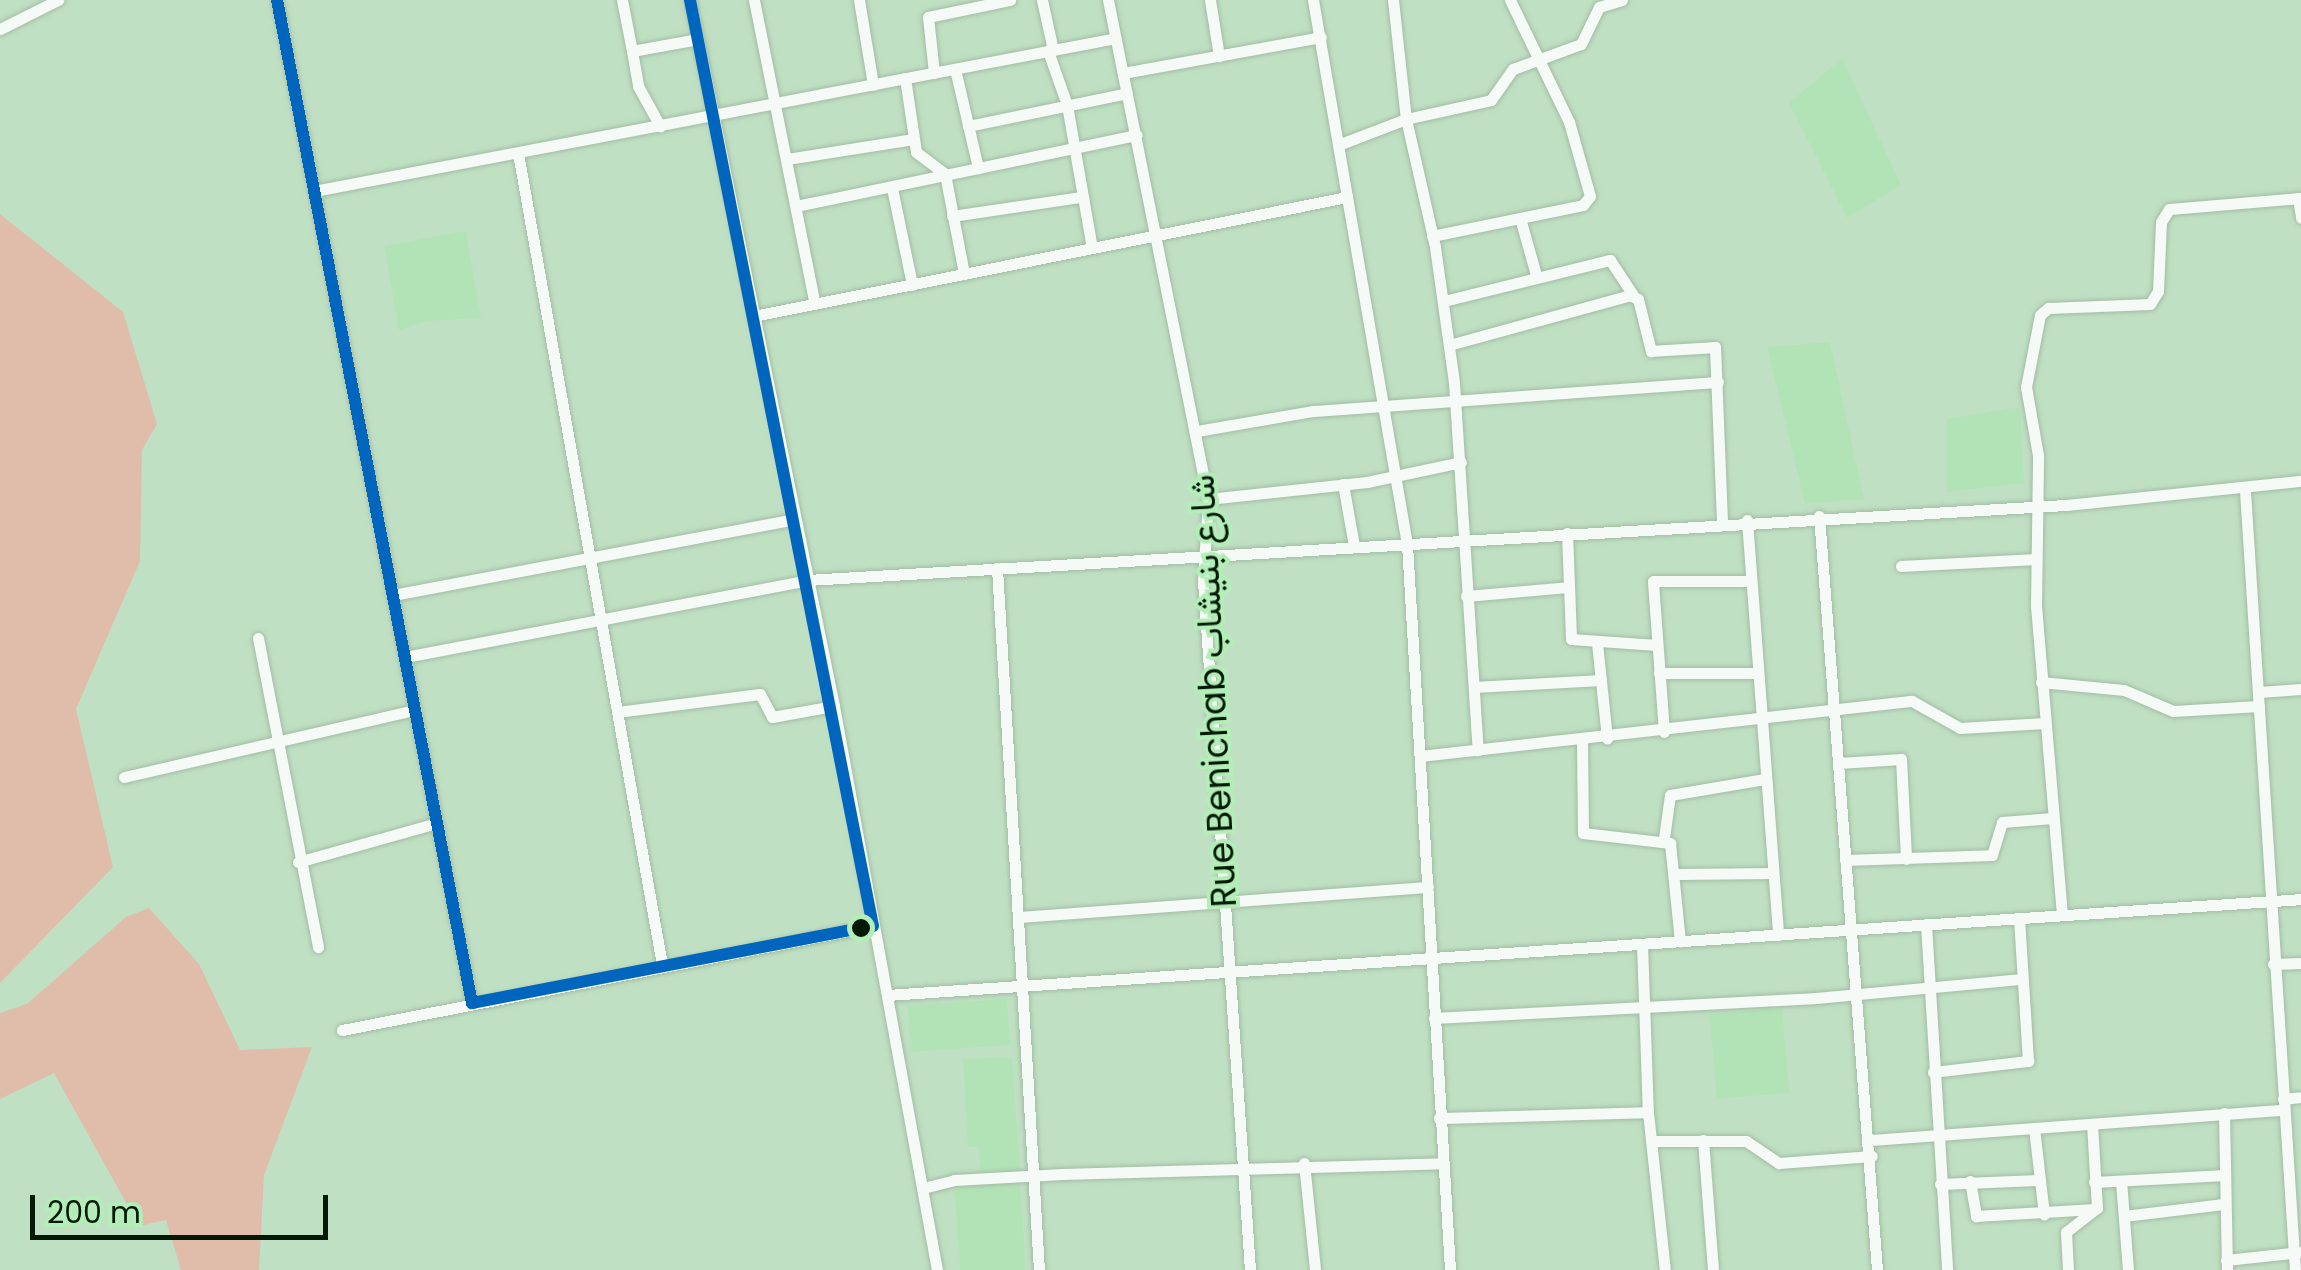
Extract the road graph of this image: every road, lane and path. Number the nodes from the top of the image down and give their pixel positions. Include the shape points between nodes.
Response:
1 (58, 0) edge
2 (277, 0) edge
3 (622, 0) edge
4 (690, 0) edge
5 (754, 0) edge
6 (859, 0) edge
7 (1010, 0) edge
8 (1042, 0) edge
9 (1108, 0) edge
10 (1213, 0) edge
11 (1314, 0) edge
12 (1393, 0) edge
13 (1510, 0) edge
14 (1622, 0) edge
15 (943, 7) edge
16 (0, 29) edge
17 (1321, 37) junction
18 (1116, 38) junction
19 (698, 39) junction
20 (1051, 50) junction
21 (632, 51) junction
22 (1219, 56) junction
23 (1539, 61) junction
24 (955, 69) junction
25 (934, 73) junction
26 (1123, 73) junction
27 (905, 78) junction
28 (874, 85) junction
29 (1127, 93) junction
30 (776, 104) junction
31 (1068, 104) junction
32 (715, 116) junction
33 (1406, 119) junction
34 (660, 126) junction
35 (968, 126) junction
36 (1137, 135) junction
37 (913, 139) junction
38 (1338, 145) junction
39 (1074, 149) junction
40 (518, 153) junction
41 (787, 159) junction
42 (978, 168) junction
43 (945, 174) junction
44 (892, 188) junction
45 (314, 191) junction
46 (1348, 196) junction
47 (1080, 197) junction
48 (2300, 198) edge
49 (796, 206) junction
50 (952, 216) junction
51 (1520, 218) junction
52 (2301, 218) edge
53 (1158, 235) junction
54 (1432, 236) junction
55 (1092, 248) junction
56 (964, 274) junction
57 (1536, 275) junction
58 (912, 285) junction
59 (1633, 295) junction
60 (1444, 301) junction
61 (815, 304) junction
62 (754, 316) junction
63 (1449, 345) junction
64 (1718, 382) junction
65 (1456, 404) junction
66 (1383, 407) junction
67 (1197, 431) junction
68 (1461, 462) junction
69 (1394, 476) junction
70 (2301, 481) edge
71 (1344, 484) junction
72 (2245, 491) junction
73 (1208, 499) junction
74 (2036, 507) junction
75 (1819, 516) junction
76 (794, 519) junction
77 (1746, 520) junction
78 (1722, 522) junction
79 (1567, 533) junction
80 (1462, 540) junction
81 (1408, 544) junction
82 (1354, 546) junction
83 (1206, 554) junction
84 (589, 557) junction
85 (2036, 559) junction
86 (1901, 566) dead end
87 (997, 568) junction
88 (806, 580) junction
89 (1750, 581) junction
90 (1568, 587) junction
91 (393, 596) junction
92 (1466, 596) junction
93 (600, 620) junction
94 (258, 638) dead end
95 (1597, 643) junction
96 (1657, 645) junction
97 (405, 657) junction
98 (1758, 673) junction
99 (1659, 674) junction
100 (1602, 680) junction
101 (2042, 682) junction
102 (1474, 687) junction
103 (2301, 689) edge
104 (2258, 692) junction
105 (834, 706) junction
106 (2259, 706) junction
107 (415, 710) junction
108 (1836, 710) junction
109 (617, 712) junction
110 (1762, 723) junction
111 (2045, 723) junction
112 (1664, 732) junction
113 (1606, 738) junction
114 (1582, 739) junction
115 (277, 745) junction
116 (1478, 750) junction
117 (1420, 756) junction
118 (1839, 763) junction
119 (124, 777) dead end
120 (1766, 778) junction
121 (2054, 818) junction
122 (437, 823) junction
123 (1664, 838) junction
124 (1906, 859) junction
125 (1844, 860) junction
126 (298, 862) junction
127 (1772, 873) junction
128 (1676, 874) junction
129 (1428, 887) junction
130 (2301, 898) edge
131 (2268, 901) junction
132 (1222, 902) junction
133 (2062, 915) junction
134 (1018, 917) junction
135 (2019, 918) junction
136 (1926, 924) junction
137 (873, 926) junction
138 (1849, 930) junction
139 (1778, 934) junction
140 (1680, 941) junction
141 (1642, 944) junction
142 (318, 947) dead end
143 (1432, 958) junction
144 (2301, 963) edge
145 (2274, 964) junction
146 (662, 965) junction
147 (1228, 972) junction
148 (2022, 979) junction
149 (1927, 983) junction
150 (1022, 986) junction
151 (1857, 992) junction
152 (887, 995) junction
153 (472, 1003) junction
154 (1643, 1008) junction
155 (1434, 1018) junction
156 (342, 1030) dead end
157 (1932, 1072) junction
158 (2301, 1097) edge
159 (2283, 1104) junction
160 (1648, 1112) junction
161 (2224, 1112) junction
162 (1438, 1118) junction
163 (2092, 1124) junction
164 (2034, 1128) junction
165 (1940, 1138) junction
166 (1703, 1140) junction
167 (1871, 1140) junction
168 (1653, 1141) junction
169 (2296, 1151) edge
170 (1872, 1156) junction
171 (1304, 1163) junction
172 (1444, 1163) junction
173 (1242, 1167) junction
174 (2225, 1175) junction
175 (1033, 1177) junction
176 (2038, 1180) junction
177 (1970, 1181) junction
178 (2121, 1181) junction
179 (2094, 1182) junction
180 (1940, 1184) junction
181 (923, 1188) junction
182 (2223, 1204) junction
183 (2097, 1208) junction
184 (2044, 1214) junction
185 (2124, 1216) junction
186 (2298, 1252) edge
187 (2226, 1268) edge
188 (937, 1270) edge
189 (1039, 1270) edge
190 (1250, 1270) edge
191 (1315, 1270) edge
192 (1450, 1270) edge
193 (1665, 1270) edge
194 (1713, 1270) edge
195 (1877, 1270) edge
196 (1947, 1270) edge
197 (2068, 1270) edge
198 (2128, 1270) edge
199 (2295, 1270) edge

1 - 16 street
2 - 45 street
3 - 21 street
4 - 19 street
5 - 30 street
6 - 28 street
7 - 15 street
8 - 20 street
9 - 18 street, Rue Benichab شارع بنيشاب
10 - 22 street
11 - 17 street
12 - 33 street
13 - 23 street
14 - 23 street via 1599,7 1581,44
15 - 25 street via 924,21
17 - 22 street
17 - 38 street
18 - 20 street
18 - 26 street, Rue Benichab شارع بنيشاب
19 - 21 street
19 - 32 street
20 - 24 street
20 - 31 street
21 - 34 street via 638,86
22 - 26 street
23 - 33 street via 1514,69 1491,100
23 - 51 street via 1569,122 1590,191 1583,204
24 - 25 street
24 - 35 street
25 - 27 street
26 - 29 street, Rue Benichab شارع بنيشاب
27 - 28 street
27 - 37 street
28 - 30 street
29 - 31 street
29 - 36 street, Rue Benichab شارع بنيشاب
30 - 32 street
30 - 41 street
31 - 35 street
31 - 39 street
32 - 34 street
32 - 62 street
33 - 38 street
33 - 54 street
34 - 40 street
35 - 42 street
36 - 39 street
36 - 53 street, Rue Benichab شارع بنيشاب
37 - 41 street
37 - 43 street via 919,157
38 - 46 street
39 - 42 street
39 - 47 street
40 - 45 street
40 - 84 street
41 - 49 street
42 - 43 street
43 - 44 street
43 - 50 street
44 - 49 street
44 - 58 street
45 - 91 street
46 - 53 street
46 - 66 street
47 - 50 street
47 - 55 street
48 - 52 street
48 - 74 street via 2169,209 2161,222 2158,291 2150,304 2048,308 2040,316 2026,375 2038,455
49 - 61 street
50 - 56 street
51 - 54 street
51 - 57 street
53 - 55 street
53 - 67 street, Rue Benichab شارع بنيشاب
54 - 60 street
55 - 56 street
56 - 58 street
57 - 59 street via 1615,261
57 - 60 street
58 - 61 street
59 - 63 street
59 - 64 street via 1649,349 1713,346
60 - 63 street
61 - 62 street
62 - 76 street
63 - 65 street
64 - 65 street
64 - 78 street
65 - 66 street
65 - 68 street
66 - 67 street
66 - 69 street
67 - 73 street, Rue Benichab شارع بنيشاب
68 - 69 street
68 - 80 street
69 - 71 street
69 - 81 street
70 - 72 street
71 - 73 street
71 - 82 street
72 - 74 street
72 - 104 street
73 - 83 street, Rue Benichab شارع بنيشاب
74 - 75 street
74 - 85 street
75 - 77 street
75 - 108 street
76 - 84 street
76 - 88 street
77 - 78 street
77 - 89 street
78 - 79 street
79 - 80 street
79 - 90 street
80 - 81 street
80 - 92 street
81 - 82 street
81 - 117 street
82 - 83 street
83 - 87 street
83 - 132 street, Rue Benichab شارع بنيشاب
84 - 91 street
84 - 93 street
85 - 86 street
85 - 101 street
87 - 88 street
87 - 134 street
88 - 93 street
88 - 105 street
89 - 96 street via 1653,581
89 - 98 street
90 - 92 street
90 - 95 street via 1570,639
91 - 97 street
92 - 102 street
93 - 97 street
93 - 109 street
94 - 115 street
95 - 96 street
95 - 100 street
96 - 99 street
97 - 107 street
98 - 99 street
98 - 110 street
99 - 112 street
100 - 102 street
100 - 113 street
101 - 106 street via 2124,690 2173,711
101 - 111 street
102 - 116 street
103 - 104 street
104 - 106 street
105 - 109 street via 772,717 765,698 756,694
105 - 137 street
106 - 131 street
107 - 115 street
107 - 122 street
108 - 110 street
108 - 111 street via 1912,701 1960,728
108 - 118 street
109 - 146 street
110 - 112 street
110 - 120 street
111 - 121 street
112 - 113 street
113 - 114 street
114 - 116 street
114 - 123 street via 1584,833
115 - 119 street
115 - 126 street
116 - 117 street
117 - 129 street
118 - 124 street via 1901,758
118 - 125 street
120 - 123 street via 1670,795
120 - 127 street
121 - 124 street via 2004,821 1992,855
121 - 133 street
122 - 126 street
122 - 153 street
123 - 128 street
124 - 125 street
125 - 138 street
126 - 142 street
127 - 128 street
127 - 139 street
128 - 140 street
129 - 132 street
129 - 143 street
130 - 131 street
131 - 133 street
131 - 145 street
132 - 134 street
132 - 147 street, Rue Benichab شارع بنيشاب
133 - 135 street
134 - 150 street
135 - 136 street
135 - 148 street
136 - 138 street
136 - 149 street
137 - 146 street
137 - 152 street
138 - 139 street
138 - 151 street
139 - 140 street
140 - 141 street
141 - 143 street
141 - 154 street
143 - 147 street
143 - 155 street
144 - 145 street
145 - 159 street
146 - 153 street
147 - 150 street
147 - 173 street, Rue Benichab شارع بنيشاب
148 - 149 street
148 - 157 street via 2028,1062
149 - 151 street
149 - 157 street
150 - 152 street
150 - 175 street
151 - 154 street
151 - 167 street
152 - 181 street
153 - 156 street
154 - 155 street
154 - 160 street
155 - 162 street
157 - 165 street
158 - 159 street
159 - 161 street
159 - 169 street
160 - 162 street
160 - 168 street
161 - 163 street
161 - 174 street
162 - 172 street
163 - 164 street
163 - 179 street
164 - 165 street
164 - 176 street
165 - 167 street
165 - 180 street
166 - 168 street
166 - 170 street via 1746,1141 1779,1163
166 - 194 street
167 - 170 street
168 - 193 street
169 - 186 street
170 - 195 street
171 - 172 street
171 - 173 street
171 - 191 street
172 - 192 street
173 - 175 street
173 - 190 street, Rue Benichab شارع بنيشاب
174 - 178 street
174 - 182 street
175 - 181 street
175 - 189 street
176 - 177 street
176 - 184 street
177 - 180 street
177 - 184 street via 1973,1215
178 - 179 street
178 - 185 street
179 - 183 street
180 - 196 street
181 - 188 street
182 - 185 street
182 - 187 street
183 - 184 street
183 - 197 street via 2066,1232
185 - 198 street
186 - 187 street
186 - 199 street

